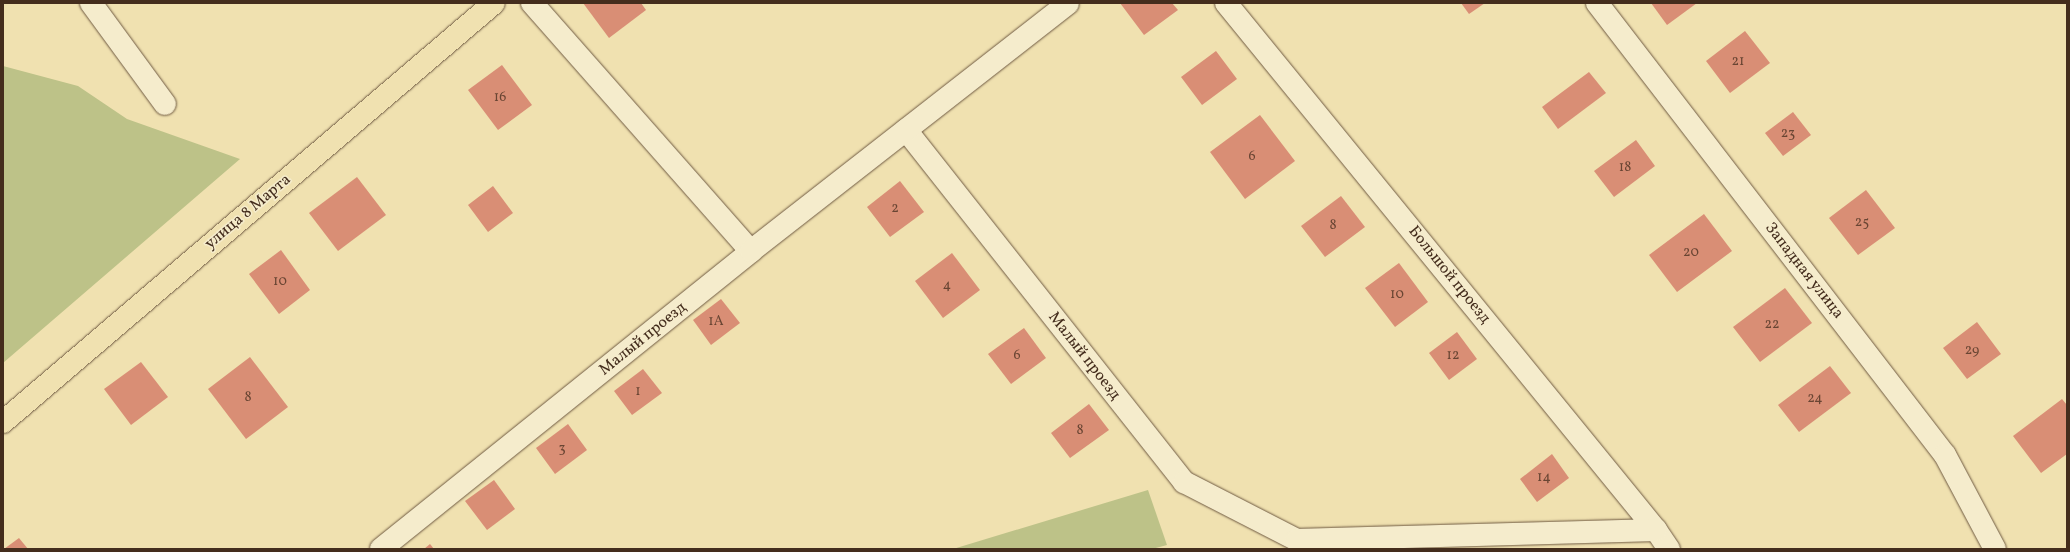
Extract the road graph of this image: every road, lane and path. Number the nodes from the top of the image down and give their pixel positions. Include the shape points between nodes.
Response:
1 (91, 3) edge
2 (494, 3) edge
3 (532, 3) edge
4 (1068, 3) edge
5 (1226, 3) edge
6 (1598, 3) edge
7 (165, 104) dead end
8 (906, 130) junction
9 (751, 251) junction
10 (3, 422) edge
11 (1656, 530) junction
12 (381, 549) edge
13 (1669, 549) edge
14 (1995, 549) edge

1 - 7 street
2 - 10 main road, улица 8 Марта
3 - 9 street
4 - 8 street, Малый проезд
5 - 11 street, Большой проезд
6 - 14 street, Западная улица via 1945,455
8 - 9 street, Малый проезд
8 - 11 street, Малый проезд via 1184,482 1297,540
9 - 12 street, Малый проезд
11 - 13 street, Большой проезд

